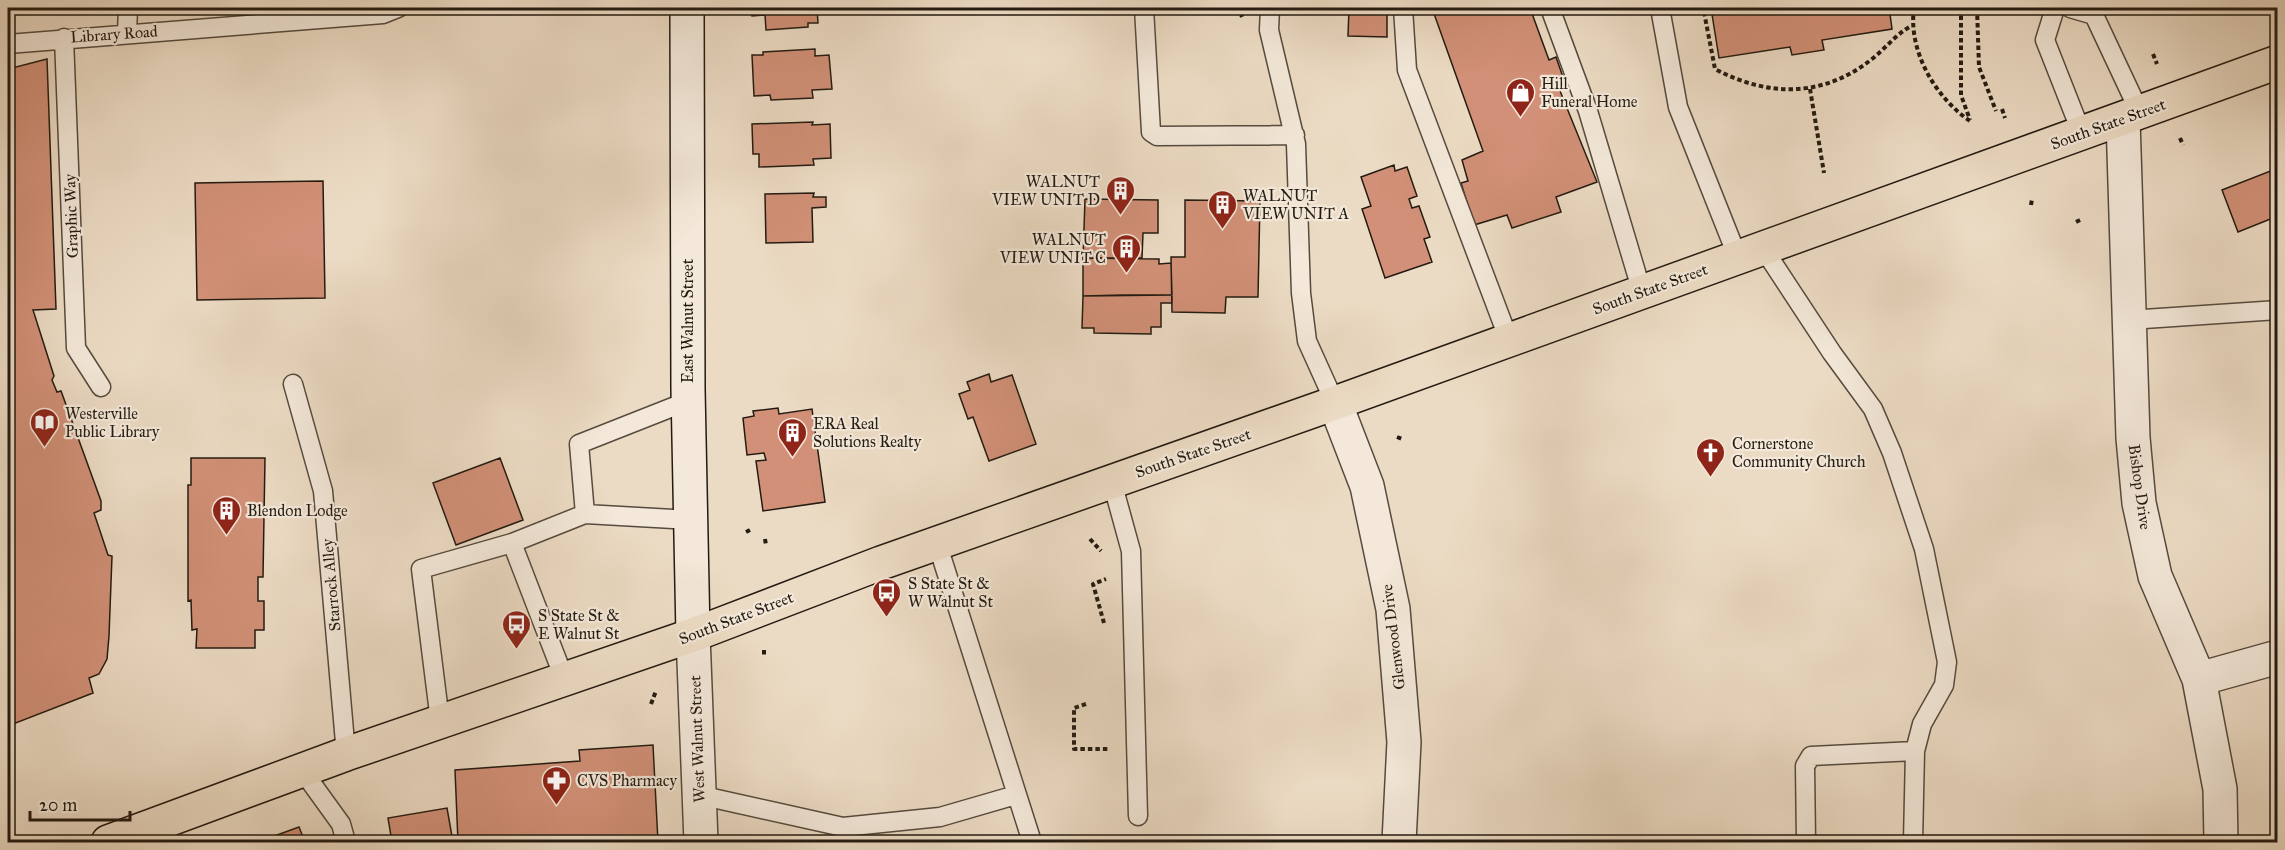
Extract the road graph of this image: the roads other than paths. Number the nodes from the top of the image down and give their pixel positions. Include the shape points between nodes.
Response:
1 (128, 8) edge
2 (398, 8) edge
3 (687, 8) edge
4 (1144, 8) edge
5 (1270, 8) edge
6 (1403, 8) edge
7 (1550, 8) edge
8 (1660, 8) edge
9 (2055, 8) edge
10 (2070, 8) edge
11 (265, 16) edge
12 (127, 33) junction
13 (64, 38) junction
14 (8, 44) edge
15 (2277, 62) edge
16 (2131, 116) junction
17 (2082, 134) junction
18 (1295, 135) junction
19 (1751, 253) junction
20 (1642, 292) junction
21 (2277, 310) edge
22 (2129, 320) junction
23 (1509, 340) junction
24 (293, 384) dead end
25 (101, 387) dead end
26 (688, 401) junction
27 (1335, 403) junction
28 (1112, 482) junction
29 (585, 514) junction
30 (691, 520) junction
31 (512, 543) junction
32 (937, 543) junction
33 (693, 635) junction
34 (2277, 657) edge
35 (564, 678) junction
36 (2199, 679) junction
37 (440, 721) junction
38 (1915, 751) junction
39 (346, 754) junction
40 (302, 770) junction
41 (699, 795) junction
42 (1016, 795) junction
43 (1138, 816) dead end
44 (108, 843) edge
45 (346, 843) edge
46 (700, 843) edge
47 (1032, 843) edge
48 (1400, 843) edge
49 (1806, 843) edge
50 (1913, 843) edge
51 (2221, 843) edge

1 - 12 lane
2 - 11 lane, Library Road via 382,14
3 - 26 street, East Walnut Street
4 - 18 lane via 1151,132 1157,136
5 - 18 lane via 1269,30
6 - 23 lane via 1407,70
7 - 20 lane via 1588,111
8 - 19 lane via 1678,107
9 - 17 lane via 2045,39
10 - 16 lane via 2094,15
11 - 12 lane, Library Road
12 - 13 lane, Library Road
13 - 14 lane, Library Road
13 - 25 lane, Graphic Way via 76,348
15 - 16 main road, South State Street
16 - 17 main road, South State Street
16 - 22 street, Bishop Drive
17 - 19 main road, South State Street
18 - 27 lane via 1301,293 1307,340
19 - 20 main road, South State Street
19 - 38 lane via 1873,409 1924,549 1947,662 1944,685 1922,724
20 - 23 main road, South State Street
21 - 22 lane
22 - 36 street, Bishop Drive via 2139,503 2155,576
23 - 27 main road, South State Street
24 - 39 lane, Starrock Alley via 323,491
26 - 29 lane via 579,444
26 - 30 street, East Walnut Street
27 - 28 main road, South State Street
27 - 48 street, Glenwood Drive via 1367,486 1394,609 1404,742
28 - 32 main road, South State Street
28 - 43 lane via 1131,551
29 - 30 lane
29 - 31 lane
30 - 33 street, East Walnut Street
31 - 35 lane
31 - 37 lane via 421,569
32 - 33 main road, South State Street
32 - 42 lane
33 - 35 main road, South State Street
33 - 41 street, West Walnut Street
34 - 36 street
35 - 37 main road, South State Street
36 - 51 street, Bishop Drive via 2220,789
37 - 39 main road, South State Street
38 - 49 lane via 1811,756 1805,765
38 - 50 lane
39 - 40 main road, South State Street
40 - 44 main road, South State Street
40 - 45 lane via 341,824
41 - 42 lane via 843,827 940,817
41 - 46 street, West Walnut Street
42 - 47 lane

